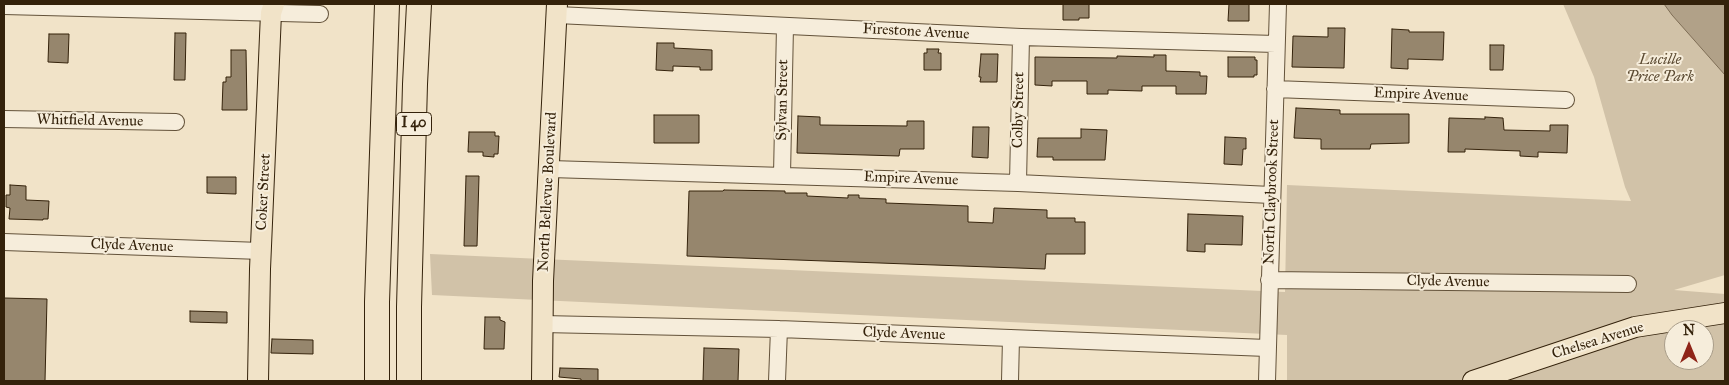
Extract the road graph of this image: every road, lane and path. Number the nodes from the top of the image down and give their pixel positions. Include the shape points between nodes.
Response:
1 (387, 4) edge
2 (419, 4) edge
3 (1278, 4) edge
4 (4, 6) edge
5 (272, 7) edge
6 (557, 9) edge
7 (320, 14) dead end
8 (785, 26) junction
9 (1021, 36) junction
10 (1276, 44) junction
11 (1275, 89) junction
12 (1566, 100) dead end
13 (4, 120) edge
14 (176, 122) dead end
15 (550, 169) junction
16 (782, 175) junction
17 (1018, 183) junction
18 (1271, 195) junction
19 (4, 242) edge
20 (261, 251) junction
21 (1268, 280) junction
22 (1628, 284) dead end
23 (1725, 313) edge
24 (542, 324) junction
25 (779, 329) junction
26 (1011, 338) junction
27 (1267, 348) junction
28 (258, 381) edge
29 (377, 381) edge
30 (409, 381) edge
31 (542, 381) edge
32 (777, 381) edge
33 (1010, 381) edge
34 (1266, 381) edge
35 (1473, 381) edge

1 - 29 highway, I 40
2 - 30 highway, I 40
3 - 10 street, North Claybrook Street
4 - 5 street
5 - 7 street
5 - 20 main road, Coker Street
6 - 8 street, Firestone Avenue
6 - 15 main road, North Bellevue Boulevard
8 - 9 street, Firestone Avenue
8 - 16 street, Sylvan Street
9 - 10 street, Firestone Avenue
9 - 17 street, Colby Street
10 - 11 street, North Claybrook Street
11 - 12 street, Empire Avenue
11 - 18 street, North Claybrook Street
13 - 14 street, Whitfield Avenue
15 - 16 street, Empire Avenue
15 - 24 main road, North Bellevue Boulevard
16 - 17 street, Empire Avenue
17 - 18 street, Empire Avenue
18 - 21 street, North Claybrook Street
19 - 20 street, Clyde Avenue
20 - 28 main road, Coker Street
21 - 22 street, Clyde Avenue
21 - 27 street, North Claybrook Street
23 - 35 main road, Chelsea Avenue via 1635,327
24 - 25 street, Clyde Avenue
24 - 31 main road, North Bellevue Boulevard
25 - 26 street, Clyde Avenue
25 - 32 street
26 - 27 street, Clyde Avenue
26 - 33 street
27 - 34 street, North Claybrook Street

